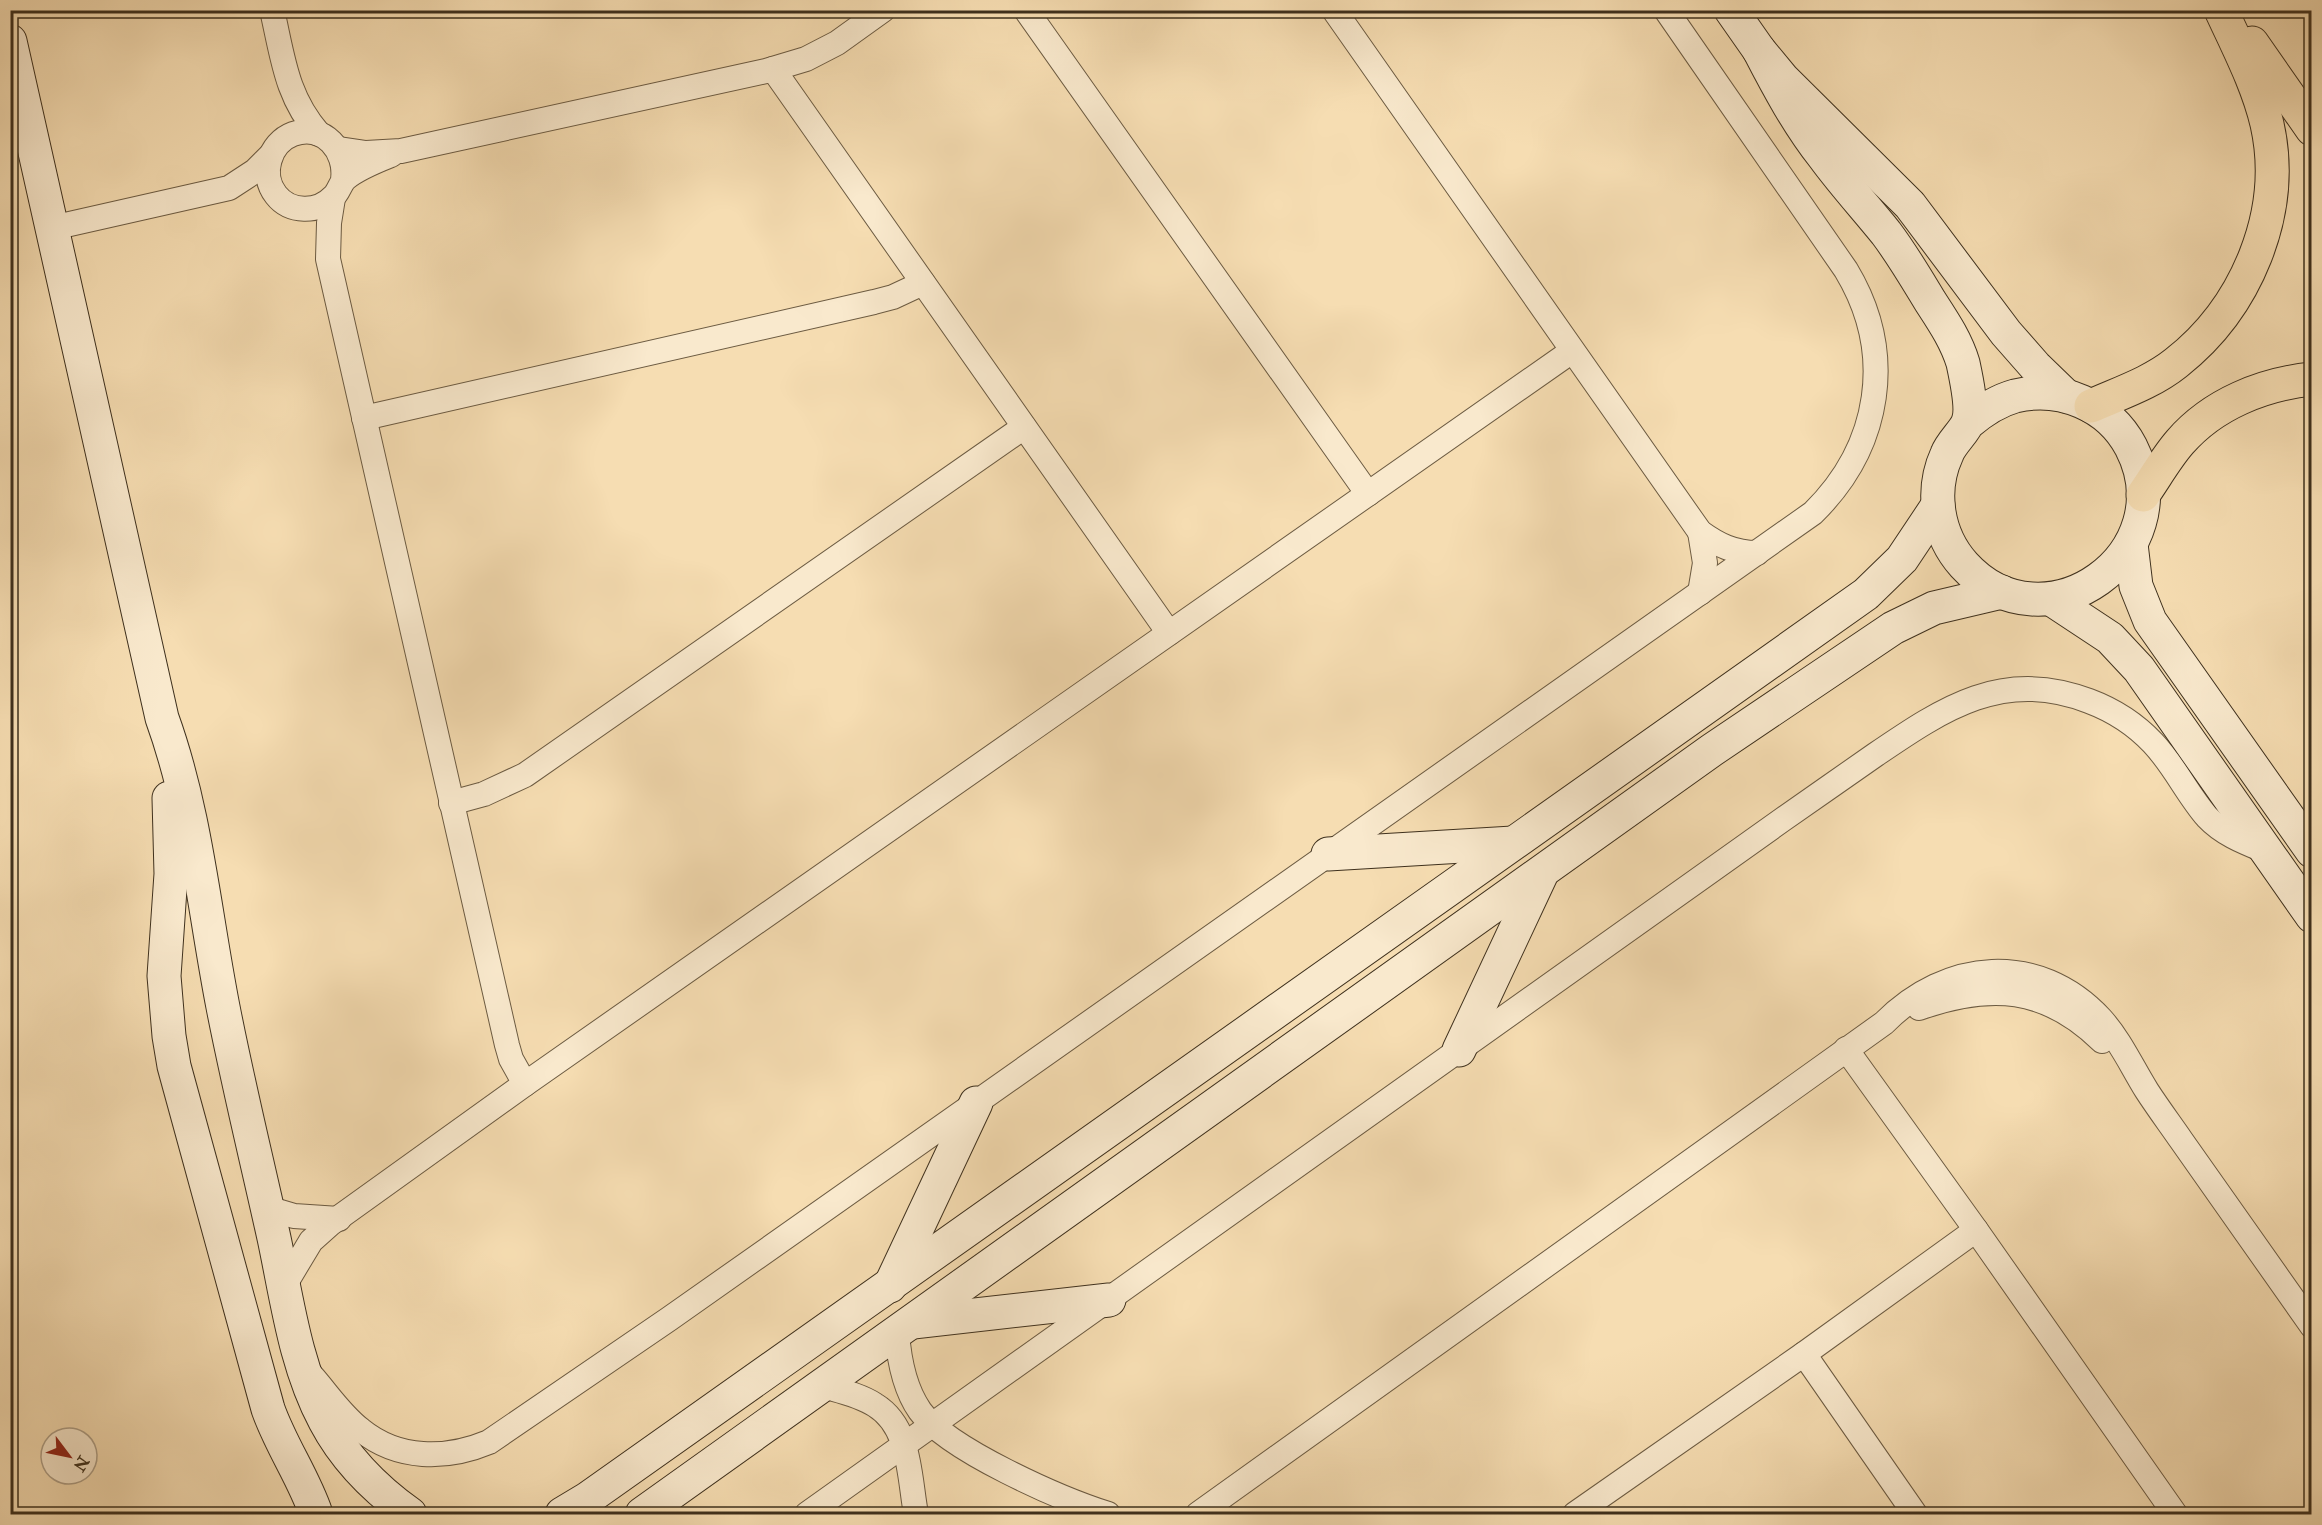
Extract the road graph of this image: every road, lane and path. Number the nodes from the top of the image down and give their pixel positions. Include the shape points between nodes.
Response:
1 (272, 10) edge
2 (883, 10) edge
3 (1026, 10) edge
4 (1334, 10) edge
5 (1666, 10) edge
6 (1731, 10) edge
7 (2221, 10) edge
8 (2228, 10) edge
9 (10, 41) edge
10 (1759, 50) junction
11 (773, 69) junction
12 (290, 88) junction
13 (2312, 129) edge
14 (319, 134) junction
15 (277, 148) junction
16 (339, 149) junction
17 (401, 151) junction
18 (229, 188) junction
19 (338, 189) junction
20 (289, 205) junction
21 (52, 228) junction
22 (328, 259) junction
23 (923, 283) junction
24 (1572, 351) junction
25 (2312, 379) edge
26 (2078, 401) junction
27 (364, 418) junction
28 (1968, 423) junction
29 (1024, 427) junction
30 (1368, 494) junction
31 (2143, 495) junction
32 (1938, 505) junction
33 (1700, 532) junction
34 (2131, 544) junction
35 (1757, 553) junction
36 (2002, 592) junction
37 (1700, 593) junction
38 (2051, 599) junction
39 (1169, 633) junction
40 (162, 718) junction
41 (451, 803) junction
42 (1513, 843) junction
43 (2266, 851) junction
44 (2312, 851) edge
45 (1328, 854) junction
46 (1542, 872) junction
47 (2312, 916) edge
48 (1846, 1049) junction
49 (1459, 1050) junction
50 (525, 1084) junction
51 (976, 1103) junction
52 (267, 1208) junction
53 (339, 1219) junction
54 (1976, 1230) junction
55 (284, 1286) junction
56 (889, 1287) junction
57 (1109, 1300) junction
58 (2312, 1326) edge
59 (904, 1327) junction
60 (1804, 1354) junction
61 (302, 1364) junction
62 (823, 1386) junction
63 (932, 1425) junction
64 (904, 1446) junction
65 (316, 1515) edge
66 (410, 1515) edge
67 (562, 1515) edge
68 (642, 1515) edge
69 (807, 1515) edge
70 (916, 1515) edge
71 (1108, 1515) edge
72 (1198, 1515) edge
73 (1575, 1515) edge
74 (1915, 1515) edge
75 (2175, 1515) edge

1 - 12 street
2 - 11 street via 837,44
3 - 30 street
4 - 24 street
5 - 35 street via 1846,270 1863,303 1873,340 1873,401 1863,439 1848,471 1813,513
6 - 10 street
7 - 26 highway via 2256,87 2267,125 2272,164 2270,203 2261,242 2227,310 2203,339 2144,383
8 - 13 highway
9 - 21 street
10 - 26 street via 1808,106 1910,206 2035,366
10 - 28 street via 1803,128 1888,235 1949,330 1966,381
11 - 17 street
11 - 23 street
12 - 14 street
12 - 15 street
14 - 15 street via 303,132
14 - 16 street
15 - 18 street via 255,171
15 - 20 street via 268,177 277,196
16 - 17 street via 366,153
16 - 19 street via 345,170
17 - 19 street via 368,165
18 - 20 street
18 - 21 street
19 - 20 street via 315,208
19 - 22 street via 329,223
20 - 22 street via 314,234
21 - 40 street
22 - 27 street
23 - 27 street via 874,302
23 - 29 street
24 - 30 street
24 - 33 street
25 - 31 highway via 2266,387 2235,400 2206,419 2180,442
26 - 28 street via 2040,393 2014,396
26 - 31 street via 2119,429 2137,460
27 - 41 street
28 - 32 street via 1944,461
29 - 39 street
29 - 41 street via 525,775 484,794
30 - 39 street
31 - 34 street
32 - 36 street via 1945,536 1962,564
32 - 42 street via 1902,559 1866,594
33 - 35 street via 1724,547
33 - 37 street via 1705,563
34 - 38 street via 2104,577 2079,591
34 - 44 street via 2136,586 2150,621
35 - 37 street
36 - 38 street
36 - 46 street via 1934,608 1893,628 1712,750
37 - 45 street
38 - 43 street via 2093,624 2139,669
39 - 50 street
40 - 52 street via 189,807 223,1007
40 - 65 street via 171,842 164,976 174,1066 268,1409
41 - 50 street via 507,1046
42 - 45 street
42 - 56 street
43 - 47 street
43 - 49 street via 2243,842 2206,816 2153,743 2103,707 2045,690 1985,694 1925,721
45 - 51 street
46 - 49 street
46 - 59 street
48 - 54 street
48 - 58 street via 1884,1023 1966,994 2001,992 2034,997 2064,1011 2093,1031 2148,1093
48 - 72 street
49 - 57 street
50 - 53 street
51 - 56 street
51 - 61 street via 669,1319 489,1442 473,1449 425,1454 407,1452 374,1439 359,1429
52 - 53 street via 294,1216
52 - 55 street
53 - 55 street via 311,1241
54 - 60 street
54 - 75 street
55 - 61 street
56 - 67 street
57 - 59 street
57 - 63 street
59 - 62 street
59 - 63 street via 898,1353 910,1392
60 - 73 street
60 - 74 street
61 - 66 street via 325,1421 341,1448 375,1487
62 - 64 street via 874,1404 893,1419
62 - 68 street
63 - 64 street
63 - 71 street via 1014,1475
64 - 69 street
64 - 70 street

